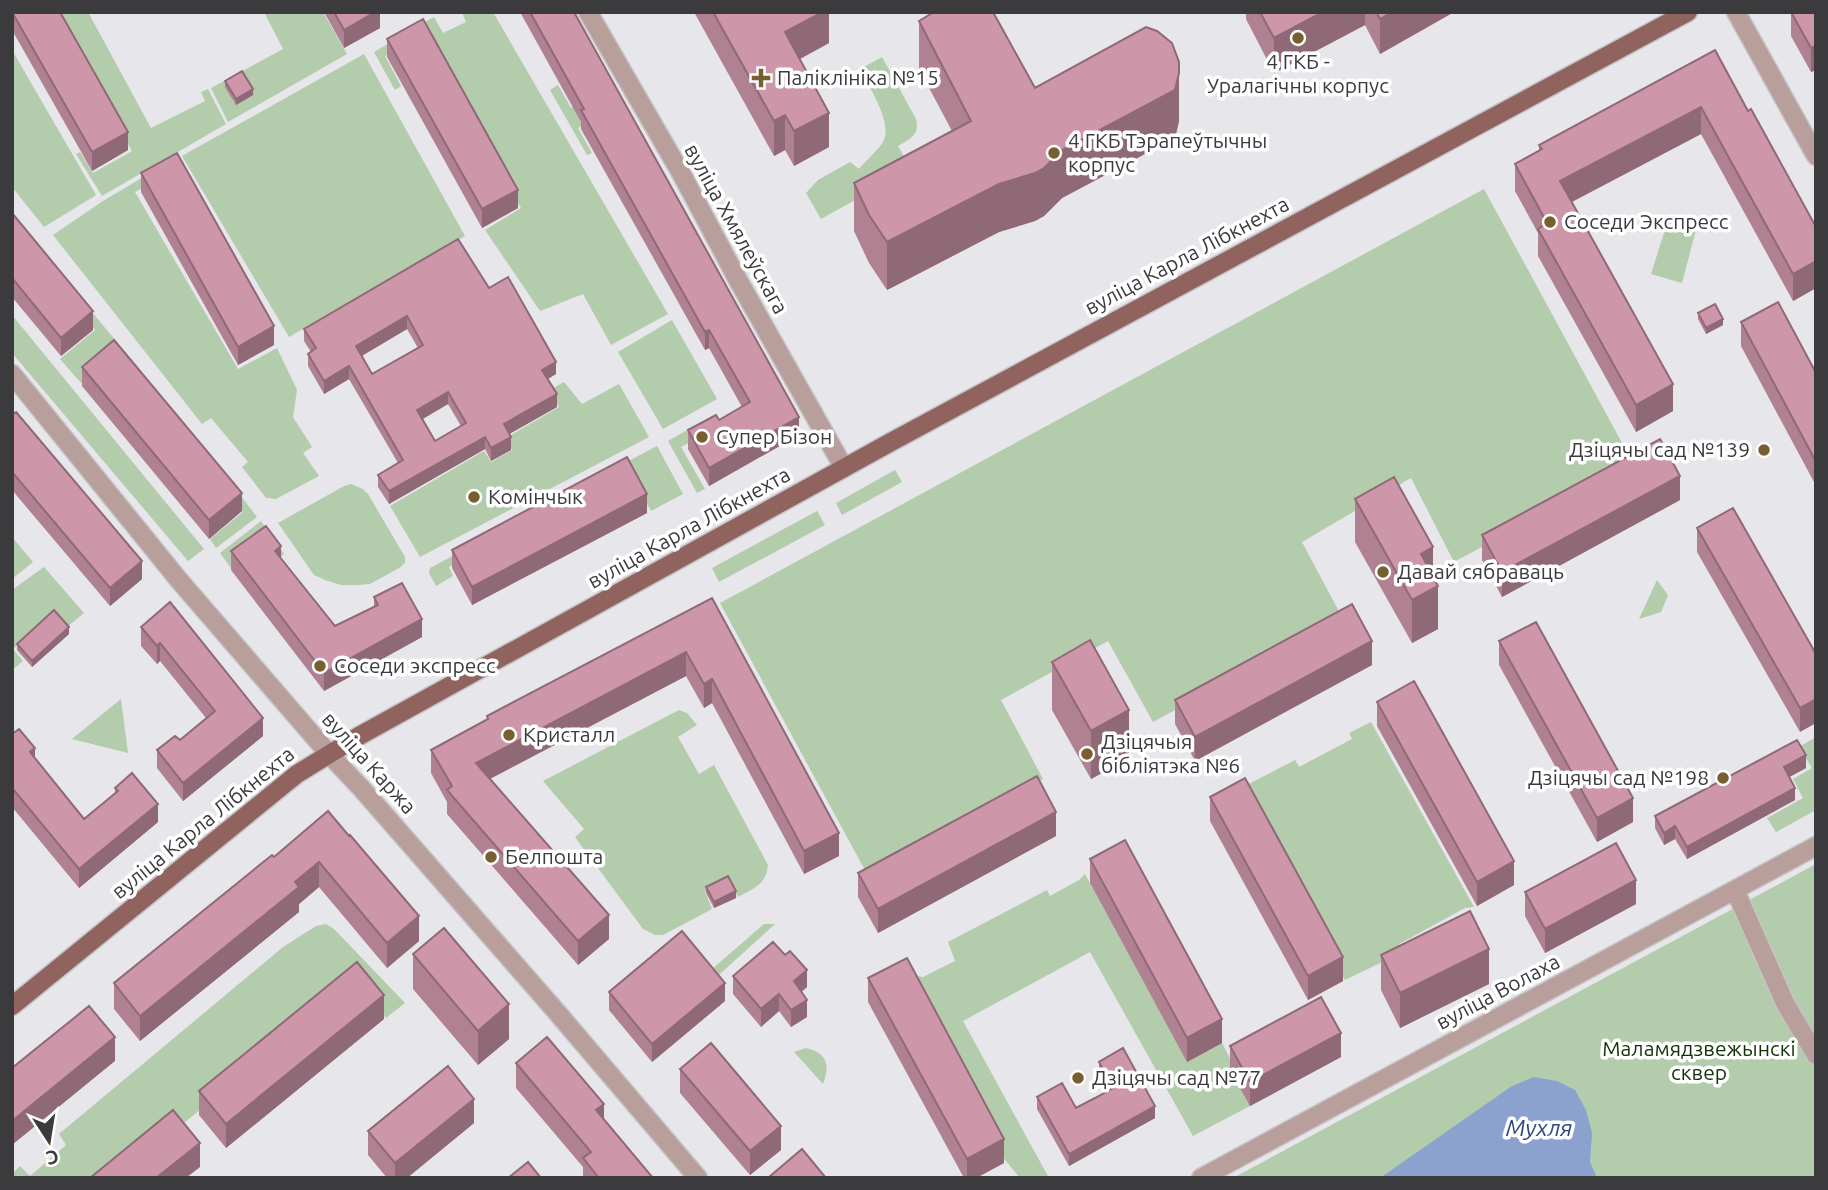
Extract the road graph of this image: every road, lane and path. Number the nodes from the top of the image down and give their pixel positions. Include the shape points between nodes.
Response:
1 (589, 12) edge
2 (1688, 12) edge
3 (1736, 12) edge
4 (1816, 156) edge
5 (12, 374) edge
6 (844, 468) junction
7 (329, 754) junction
8 (1816, 846) edge
9 (1735, 890) junction
10 (12, 1006) edge
11 (1816, 1055) edge
12 (698, 1178) edge
13 (1201, 1178) edge

1 - 6 street, вуліца Хмялеўскага
2 - 6 main road, вуліца Карла Лібкнехта
3 - 4 street
5 - 7 street, вуліца Каржа via 178,579
6 - 7 main road, вуліца Карла Лібкнехта
7 - 10 main road, вуліца Карла Лібкнехта via 277,790
7 - 12 street, вуліца Каржа
8 - 9 street, вуліца Волаха
9 - 11 street via 1786,1006
9 - 13 street, вуліца Волаха

